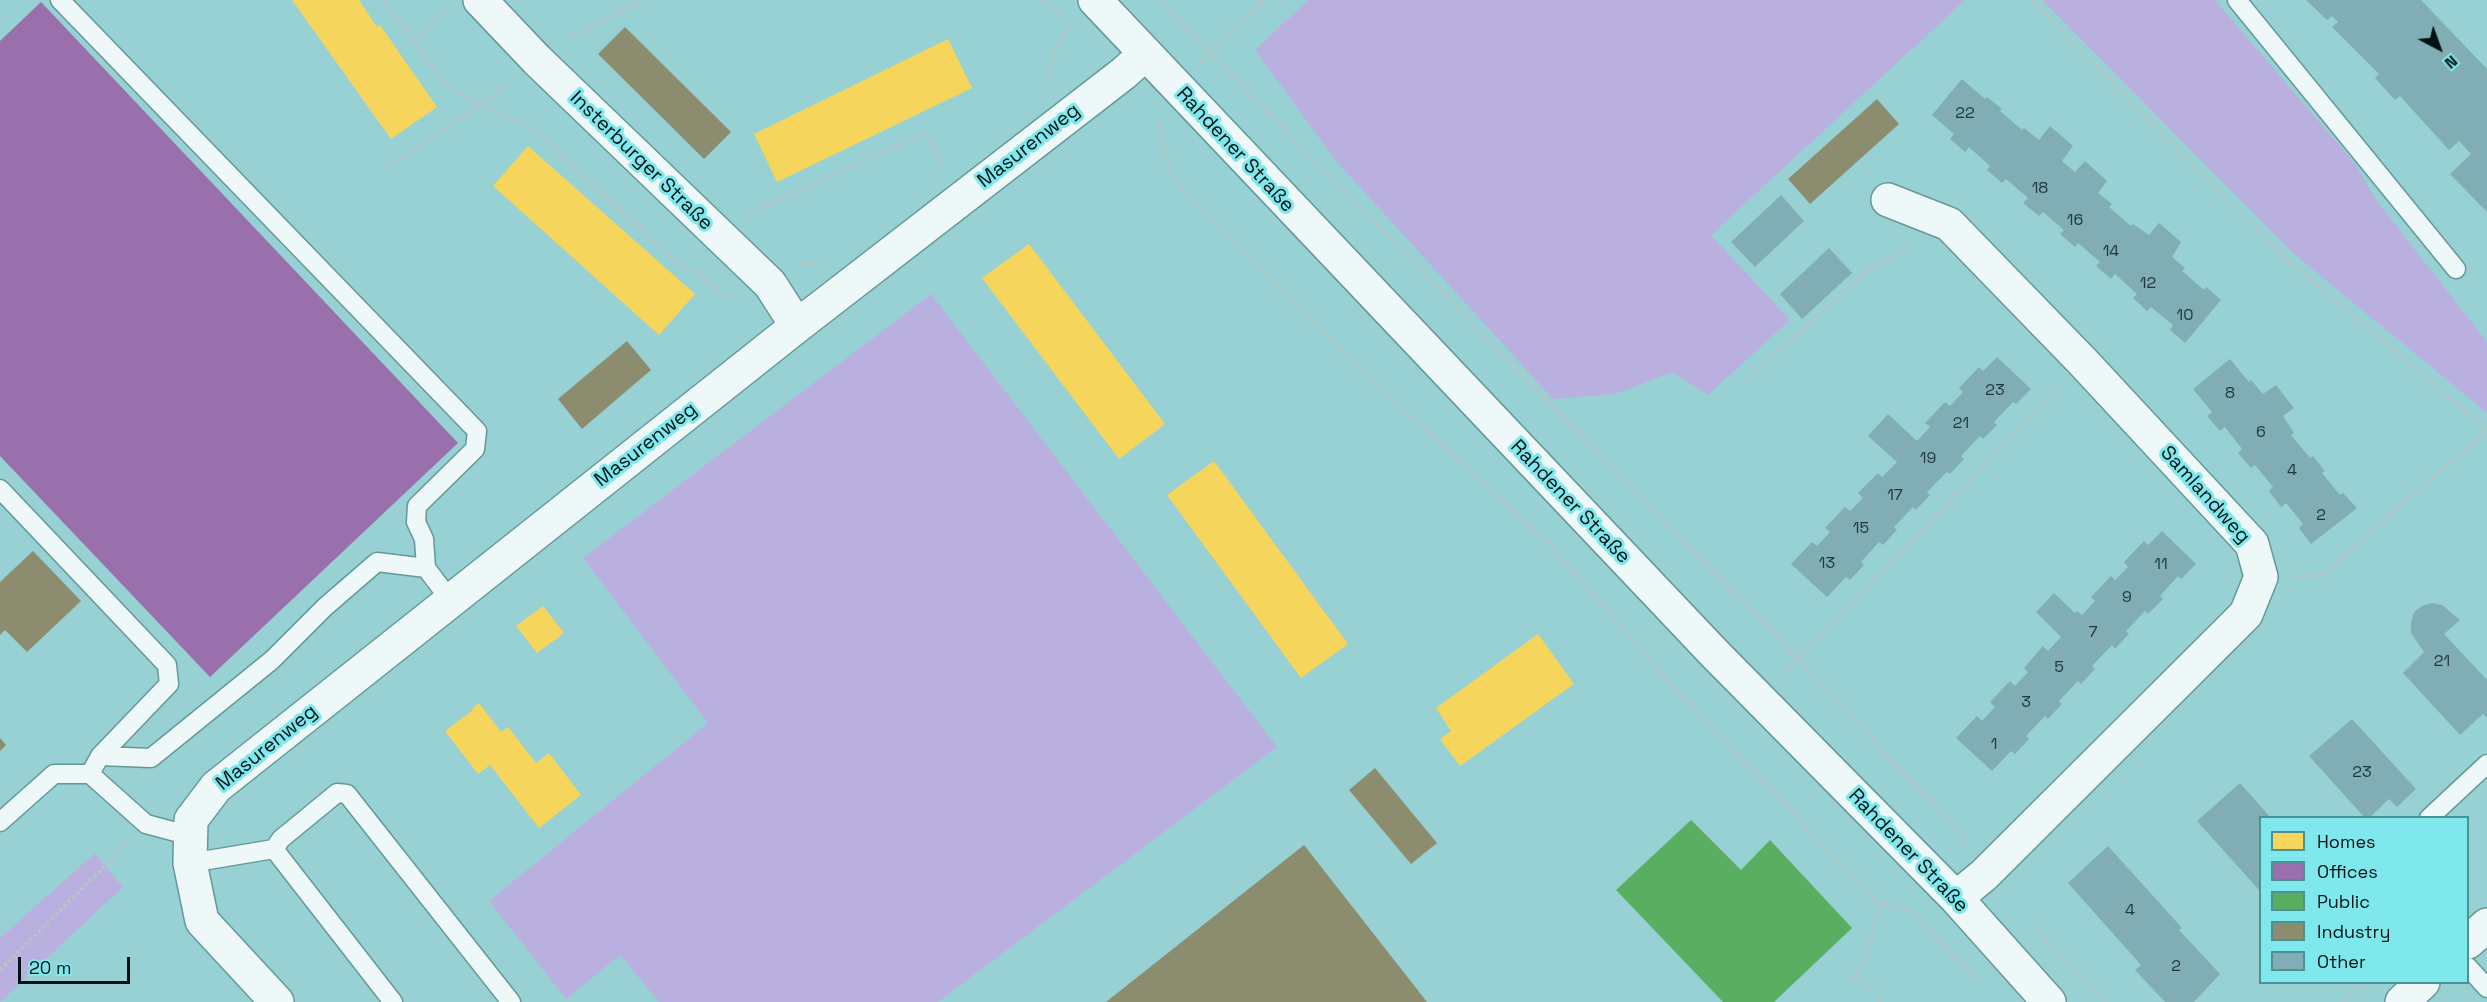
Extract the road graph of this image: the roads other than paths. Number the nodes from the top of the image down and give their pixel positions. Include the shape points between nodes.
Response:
1 (60, 0) edge
2 (480, 0) edge
3 (1095, 0) edge
4 (2237, 0) edge
5 (1145, 54) junction
6 (1888, 200) dead end
7 (2456, 269) dead end
8 (797, 326) junction
9 (0, 489) edge
10 (426, 568) junction
11 (451, 601) junction
12 (99, 756) junction
13 (2487, 764) edge
14 (90, 774) junction
15 (2430, 816) edge
16 (0, 822) edge
17 (190, 849) junction
18 (274, 849) junction
19 (1956, 898) junction
20 (2487, 925) edge
21 (2469, 941) edge
22 (2469, 968) edge
23 (2421, 984) edge
24 (2487, 988) edge
25 (277, 1002) edge
26 (393, 1002) edge
27 (512, 1002) edge
28 (2049, 1002) edge
29 (2402, 1002) edge

1 - 10 lane via 477,430 475,449 417,506 416,522 424,539
2 - 8 street, Insterburger Straße via 770,284
3 - 5 street, Rahdener Straße
4 - 7 lane
5 - 8 street, Masurenweg
5 - 19 street, Rahdener Straße via 1758,700
6 - 19 street, Samlandweg via 1949,224 2252,544 2261,577 2246,614 1984,875
8 - 11 street, Masurenweg
9 - 12 lane via 167,665 169,684
10 - 11 lane
10 - 12 lane via 377,562 272,660 151,758
11 - 17 street, Masurenweg via 216,787 191,820
12 - 14 lane
13 - 15 lane
14 - 16 lane via 54,774
14 - 17 lane via 146,824
17 - 18 lane
17 - 25 street via 202,921
18 - 26 lane
18 - 27 lane via 337,793 347,794
19 - 28 street, Rahdener Straße
20 - 21 street
22 - 24 lane
23 - 29 street

